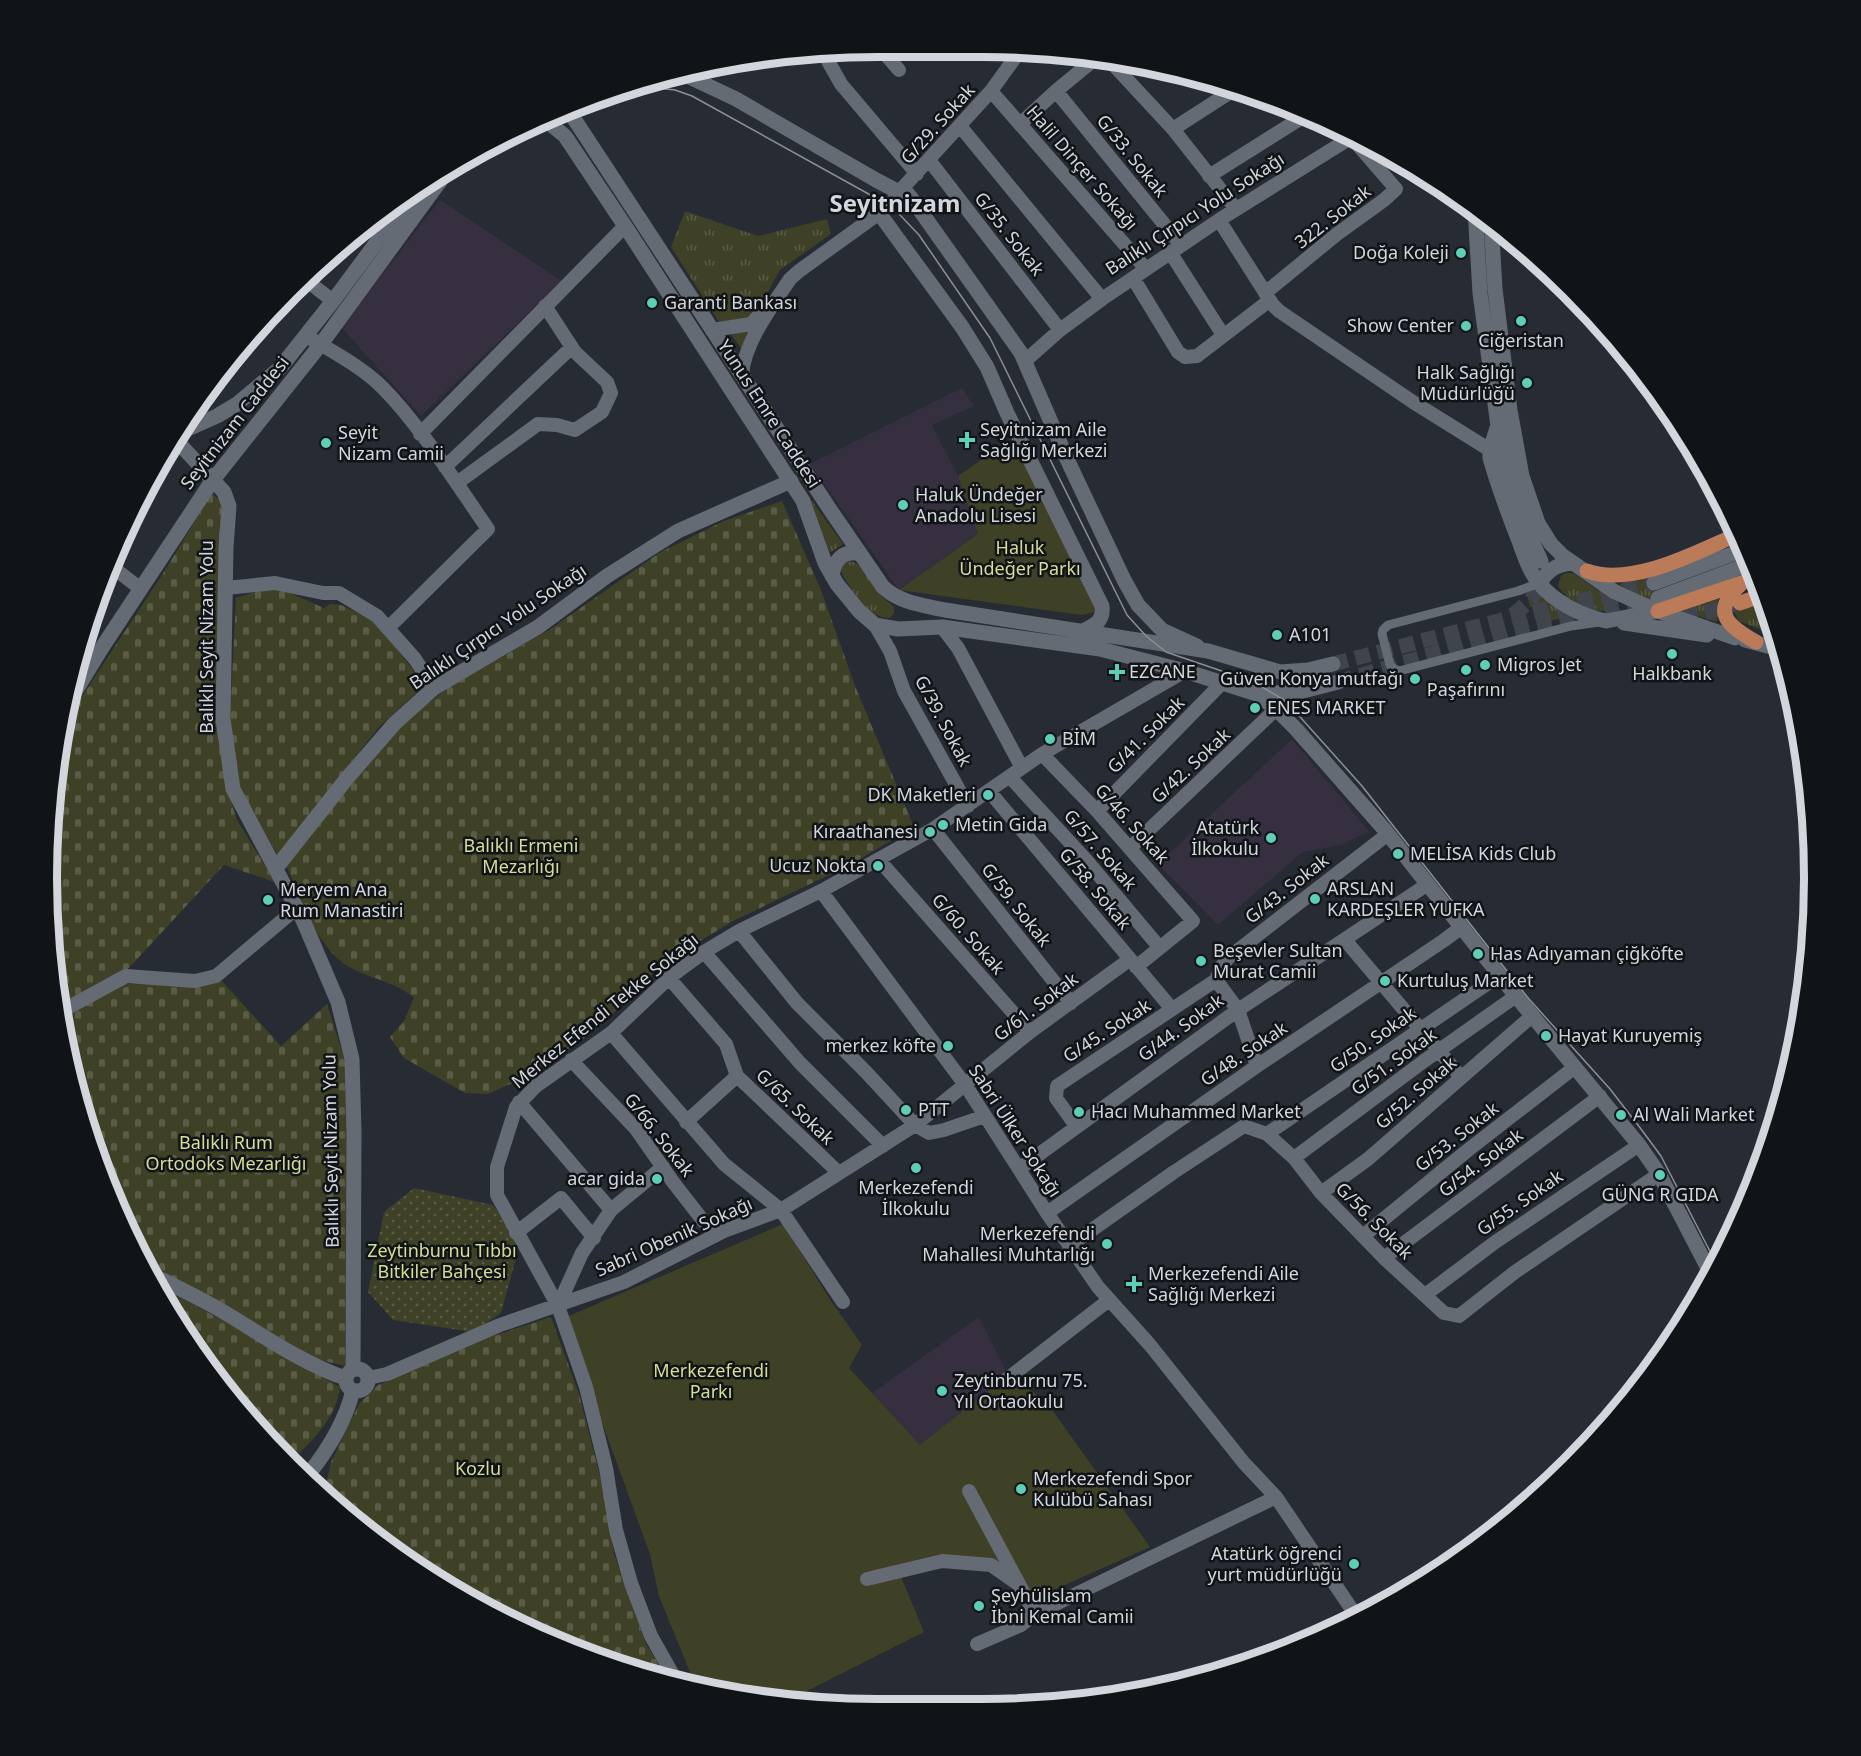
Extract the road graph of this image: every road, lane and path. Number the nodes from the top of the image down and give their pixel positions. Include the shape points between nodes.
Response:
1 (888, 57) edge
2 (1015, 58) edge
3 (827, 59) edge
4 (1089, 64) edge
5 (899, 70) dead end
6 (1127, 70) edge
7 (693, 79) edge
8 (1056, 91) junction
9 (991, 92) junction
10 (1226, 95) edge
11 (572, 116) edge
12 (1299, 120) edge
13 (1020, 124) junction
14 (551, 125) edge
15 (960, 126) junction
16 (1173, 129) junction
17 (1345, 141) edge
18 (1367, 153) edge
19 (929, 160) junction
20 (917, 174) junction
21 (1209, 176) junction
22 (436, 186) edge
23 (899, 192) junction
24 (1236, 209) junction
25 (400, 211) edge
26 (879, 213) junction
27 (1218, 220) junction
28 (1476, 222) edge
29 (625, 226) junction
30 (1492, 235) edge
31 (1175, 248) junction
32 (1146, 269) junction
33 (1132, 278) junction
34 (311, 284) edge
35 (1267, 297) junction
36 (1102, 299) junction
37 (333, 301) junction
38 (545, 306) junction
39 (712, 330) junction
40 (1060, 330) junction
41 (1223, 335) junction
42 (306, 336) junction
43 (321, 344) junction
44 (572, 347) junction
45 (1023, 357) junction
46 (742, 375) junction
47 (1498, 426) junction
48 (192, 428) edge
49 (420, 434) junction
50 (181, 445) edge
51 (1490, 450) junction
52 (445, 467) junction
53 (212, 481) junction
54 (791, 481) junction
55 (457, 483) junction
56 (1730, 538) edge
57 (1737, 553) edge
58 (860, 554) junction
59 (1541, 561) dead end
60 (1573, 564) junction
61 (1743, 566) edge
62 (117, 570) edge
63 (1587, 572) junction
64 (832, 576) junction
65 (1748, 580) edge
66 (1748, 581) edge
67 (1539, 583) junction
68 (226, 588) junction
69 (141, 589) junction
70 (1615, 592) junction
71 (1656, 597) junction
72 (1754, 598) edge
73 (900, 599) junction
74 (1740, 603) tunnel mouth
75 (1606, 621) junction
76 (875, 625) junction
77 (942, 627) junction
78 (388, 628) junction
79 (898, 629) junction
80 (1083, 631) junction
81 (1735, 638) junction
82 (1756, 642) junction
83 (1770, 647) edge
84 (890, 651) junction
85 (1208, 651) junction
86 (1334, 664) tunnel mouth
87 (1185, 671) junction
88 (1338, 682) tunnel mouth
89 (81, 683) edge
90 (1221, 684) junction
91 (434, 688) junction
92 (1257, 694) junction
93 (1276, 709) junction
94 (1042, 754) junction
95 (1022, 768) junction
96 (1010, 777) junction
97 (989, 791) junction
98 (968, 806) junction
99 (1097, 811) junction
100 (933, 829) junction
101 (1388, 834) junction
102 (1130, 848) junction
103 (879, 860) junction
104 (276, 868) junction
105 (1428, 884) junction
106 (821, 891) junction
107 (297, 908) junction
108 (1462, 927) junction
109 (739, 931) junction
110 (1345, 940) junction
111 (1160, 948) junction
112 (704, 952) junction
113 (1132, 963) junction
114 (1500, 975) junction
115 (669, 978) junction
116 (1216, 980) junction
117 (1382, 983) junction
118 (1516, 996) junction
119 (1071, 1003) junction
120 (68, 1008) edge
121 (1172, 1009) junction
122 (1238, 1010) junction
123 (1533, 1016) junction
124 (1420, 1029) junction
125 (1030, 1032) junction
126 (610, 1033) junction
127 (1438, 1051) junction
128 (571, 1060) junction
129 (1257, 1066) junction
130 (1575, 1066) junction
131 (737, 1076) junction
132 (1461, 1077) junction
133 (966, 1086) junction
134 (1600, 1096) junction
135 (519, 1102) junction
136 (985, 1116) junction
137 (686, 1122) junction
138 (915, 1125) junction
139 (1076, 1126) junction
140 (1267, 1134) junction
141 (1640, 1144) junction
142 (883, 1146) junction
143 (1294, 1158) junction
144 (663, 1167) junction
145 (1020, 1168) junction
146 (838, 1172) junction
147 (1659, 1174) junction
148 (1321, 1193) junction
149 (611, 1210) junction
150 (780, 1210) junction
151 (1047, 1213) junction
152 (516, 1233) junction
153 (715, 1236) junction
154 (1362, 1236) junction
155 (594, 1238) junction
156 (1069, 1246) junction
157 (1384, 1258) junction
158 (1706, 1265) edge
159 (163, 1281) edge
160 (1425, 1296) junction
161 (1109, 1300) junction
162 (843, 1302) dead end
163 (558, 1306) junction
164 (368, 1378) joint
165 (350, 1379) junction
166 (1007, 1379) dead end
167 (319, 1461) junction
168 (310, 1471) edge
169 (316, 1476) edge
170 (969, 1491) dead end
171 (1276, 1497) junction
172 (867, 1579) dead end
173 (1018, 1584) junction
174 (1353, 1611) edge
175 (1035, 1614) junction
176 (977, 1644) dead end
177 (672, 1672) edge

1 - 5 street
2 - 9 street, G/29. Sokak
3 - 20 street via 841,84
4 - 8 street
6 - 16 street
7 - 23 main road
8 - 13 street
8 - 31 street, G/33. Sokak
9 - 13 street, Halil Dinçer Sokağı
9 - 15 street, G/29. Sokak
10 - 16 street
11 - 39 main road, Yunus Emre Caddesi
12 - 21 street
13 - 32 street, Halil Dinçer Sokağı
14 - 29 main road, Yunus Emre Caddesi via 565,136
15 - 19 street, G/29. Sokak
15 - 36 street
16 - 21 street
17 - 24 street, Balıklı Çırpıcı Yolu Sokağı
18 - 35 street, 322. Sokak via 1396,189 1337,234
19 - 20 street, G/29. Sokak
19 - 40 street, G/35. Sokak
20 - 23 street, G/29. Sokak
21 - 24 street
22 - 43 main road, Seyitnizam Caddesi
23 - 26 street
23 - 39 street via 789,270 751,324
23 - 45 main road via 906,193 920,209
24 - 27 street, Balıklı Çırpıcı Yolu Sokağı
25 - 37 main road, Seyitnizam Caddesi
26 - 46 street via 790,279 748,349
26 - 80 main road via 987,367 1102,606 1100,620
27 - 31 street, Balıklı Çırpıcı Yolu Sokağı
27 - 35 street
28 - 47 main road via 1480,293
29 - 38 street
29 - 54 main road, Yunus Emre Caddesi
30 - 60 main road via 1500,334 1522,476 1538,523 1551,544
31 - 32 street, Balıklı Çırpıcı Yolu Sokağı
31 - 41 street, G/33. Sokak
32 - 33 street, Balıklı Çırpıcı Yolu Sokağı
33 - 36 street, Balıklı Çırpıcı Yolu Sokağı
33 - 41 street via 1178,352 1185,357 1197,356
34 - 37 street
35 - 41 street
35 - 51 street via 1278,311
36 - 40 street, Balıklı Çırpıcı Yolu Sokağı
37 - 42 main road, Seyitnizam Caddesi
38 - 44 street
38 - 49 street
39 - 46 main road, Yunus Emre Caddesi
40 - 45 street, Balıklı Çırpıcı Yolu Sokağı
42 - 43 street
42 - 48 main road, Seyitnizam Caddesi via 280,368 247,397
43 - 49 street via 381,386
43 - 53 main road, Seyitnizam Caddesi
44 - 52 street
44 - 55 street via 607,382 610,393 602,412 575,430 538,424
45 - 85 main road via 1138,605 1162,630
46 - 58 main road, Yunus Emre Caddesi
47 - 51 main road
47 - 59 main road via 1521,516
49 - 52 street
50 - 53 main road, Balıklı Seyit Nizam Yolu
51 - 67 main road via 1505,507
52 - 55 street
53 - 68 main road, Balıklı Seyit Nizam Yolu via 224,492 230,506
53 - 69 main road, Seyitnizam Caddesi
54 - 64 main road, Yunus Emre Caddesi via 803,501
54 - 91 main road, Balıklı Çırpıcı Yolu Sokağı via 678,531 607,576 538,627
55 - 78 street via 488,529
56 - 63 main road via 1640,572 1612,576
57 - 71 main road
58 - 64 main road via 842,555 833,565
58 - 73 main road, Yunus Emre Caddesi via 883,586
60 - 63 main road
60 - 67 main road via 1553,567
61 - 71 main road
62 - 69 street
63 - 70 main road
64 - 76 main road, Yunus Emre Caddesi
65 - 71 main road
66 - 82 main road via 1726,600 1724,612 1730,624
67 - 75 main road via 1570,607
67 - 75 street via 1388,625 1382,634 1390,665 1399,670 1571,626
68 - 78 street via 275,583 339,594 377,616
68 - 104 main road, Balıklı Seyit Nizam Yolu via 223,719 233,789
69 - 89 main road, Seyitnizam Caddesi
70 - 71 main road
70 - 75 main road via 1617,609
71 - 75 main road
71 - 81 main road
72 - 74 main road
73 - 79 main road via 904,616
73 - 80 main road, Yunus Emre Caddesi via 945,610
75 - 81 main road
76 - 79 main road
76 - 84 street, G/39. Sokak
77 - 79 main road
77 - 87 main road via 1100,649
77 - 95 street via 958,648
78 - 91 street
79 - 84 street
80 - 85 main road, Yunus Emre Caddesi
81 - 82 main road
82 - 83 main road
84 - 98 street, G/39. Sokak via 904,691
85 - 86 main road via 1280,672
87 - 90 main road
87 - 94 street, Merkez Efendi Tekke Sokağı
88 - 92 main road via 1303,691
90 - 92 main road
90 - 99 street, G/41. Sokak
91 - 104 main road, Balıklı Çırpıcı Yolu Sokağı via 395,723
92 - 93 main road
93 - 101 main road
93 - 102 street, G/42. Sokak
94 - 95 street, Merkez Efendi Tekke Sokağı
94 - 99 street, G/46. Sokak
95 - 96 street, Merkez Efendi Tekke Sokağı
96 - 97 street, Merkez Efendi Tekke Sokağı
96 - 111 street, G/57. Sokak
97 - 98 street, Merkez Efendi Tekke Sokağı
97 - 113 street, G/58. Sokak
98 - 100 street, Merkez Efendi Tekke Sokağı
99 - 102 street, G/46. Sokak
100 - 103 street, Merkez Efendi Tekke Sokağı
100 - 119 street, G/59. Sokak
101 - 105 main road
101 - 116 street, G/43. Sokak via 1228,958
102 - 111 street, G/46. Sokak via 1193,921
103 - 106 street, Merkez Efendi Tekke Sokağı
103 - 125 street, G/60. Sokak
104 - 107 main road, Balıklı Seyit Nizam Yolu
105 - 108 main road
105 - 110 street, G/44. Sokak
106 - 109 street, Merkez Efendi Tekke Sokağı
106 - 133 street, Sabri Ülker Sokağı
107 - 120 street via 216,976 195,981 126,976
107 - 165 main road, Balıklı Seyit Nizam Yolu via 338,1002 352,1059
108 - 114 main road
108 - 117 street, G/48. Sokak
109 - 112 street, Merkez Efendi Tekke Sokağı
109 - 138 street via 797,1003
110 - 117 street
110 - 122 street, G/44. Sokak
111 - 113 street
112 - 115 street, Merkez Efendi Tekke Sokağı
112 - 142 street via 800,1063
113 - 119 street, G/61. Sokak
113 - 121 street, G/58. Sokak
114 - 118 main road
114 - 124 street, G/50. Sokak
115 - 126 street, Merkez Efendi Tekke Sokağı
115 - 131 street, G/65. Sokak via 726,1044
116 - 121 street, G/45. Sokak
116 - 122 street
117 - 124 street
117 - 129 street, G/48. Sokak
118 - 123 main road
118 - 127 street, G/51. Sokak
119 - 125 street, G/61. Sokak
121 - 139 street, G/45. Sokak via 1057,1086 1056,1098
122 - 129 street
122 - 139 street, G/44. Sokak
123 - 130 main road
123 - 132 street, G/52. Sokak
124 - 127 street
124 - 140 street, G/50. Sokak
125 - 133 street, G/61. Sokak
126 - 128 street, Merkez Efendi Tekke Sokağı
126 - 137 street
127 - 132 street
127 - 143 street, G/51. Sokak
128 - 135 street, Merkez Efendi Tekke Sokağı
128 - 144 street, G/66. Sokak via 636,1129
129 - 151 street, G/48. Sokak
130 - 134 main road
130 - 154 street, G/53. Sokak
131 - 137 street
131 - 146 street, G/65. Sokak
132 - 148 street, G/52. Sokak via 1368,1159
133 - 136 street, Sabri Ülker Sokağı
133 - 138 street, G/61. Sokak
134 - 141 main road
134 - 157 street, G/54. Sokak
135 - 149 street
135 - 152 street, Merkez Efendi Tekke Sokağı via 497,1167 497,1195
136 - 138 street via 929,1133
136 - 145 street, Sabri Ülker Sokağı
137 - 150 street via 724,1164
138 - 142 street, Sabri Obenik Sokağı
139 - 145 street, G/44. Sokak
140 - 143 street, G/56. Sokak
140 - 156 street via 1244,1126
141 - 147 main road
141 - 160 street, G/55. Sokak via 1494,1243
142 - 146 street, Sabri Obenik Sokağı
143 - 148 street, G/56. Sokak
144 - 149 street
144 - 153 street, G/66. Sokak
145 - 151 street, Sabri Ülker Sokağı
146 - 150 street, Sabri Obenik Sokağı
147 - 158 main road
147 - 160 street, G/56. Sokak via 1515,1272 1459,1316 1444,1313
148 - 154 street, G/56. Sokak
149 - 155 street
150 - 153 street, Sabri Obenik Sokağı
150 - 162 street
151 - 156 street, Sabri Ülker Sokağı
152 - 155 street via 561,1198
152 - 163 street, Merkez Efendi Tekke Sokağı
153 - 163 street, Sabri Obenik Sokağı via 624,1282
154 - 157 street, G/56. Sokak
155 - 163 street via 582,1253
156 - 161 street, Sabri Ülker Sokağı
157 - 160 street, G/56. Sokak
159 - 165 main road via 323,1369
161 - 166 street
161 - 171 street, Sabri Ülker Sokağı
163 - 164 street, Sabri Obenik Sokağı
163 - 177 street, Merkez Efendi Tekke Sokağı via 585,1388 631,1583 651,1636
164 - 165 main road via 363,1389
165 - 167 main road via 345,1413
167 - 168 main road
167 - 169 main road
170 - 173 street
171 - 174 street, Sabri Ülker Sokağı
171 - 175 street
172 - 173 street via 942,1562 991,1565
173 - 175 street
175 - 176 street via 1021,1625

